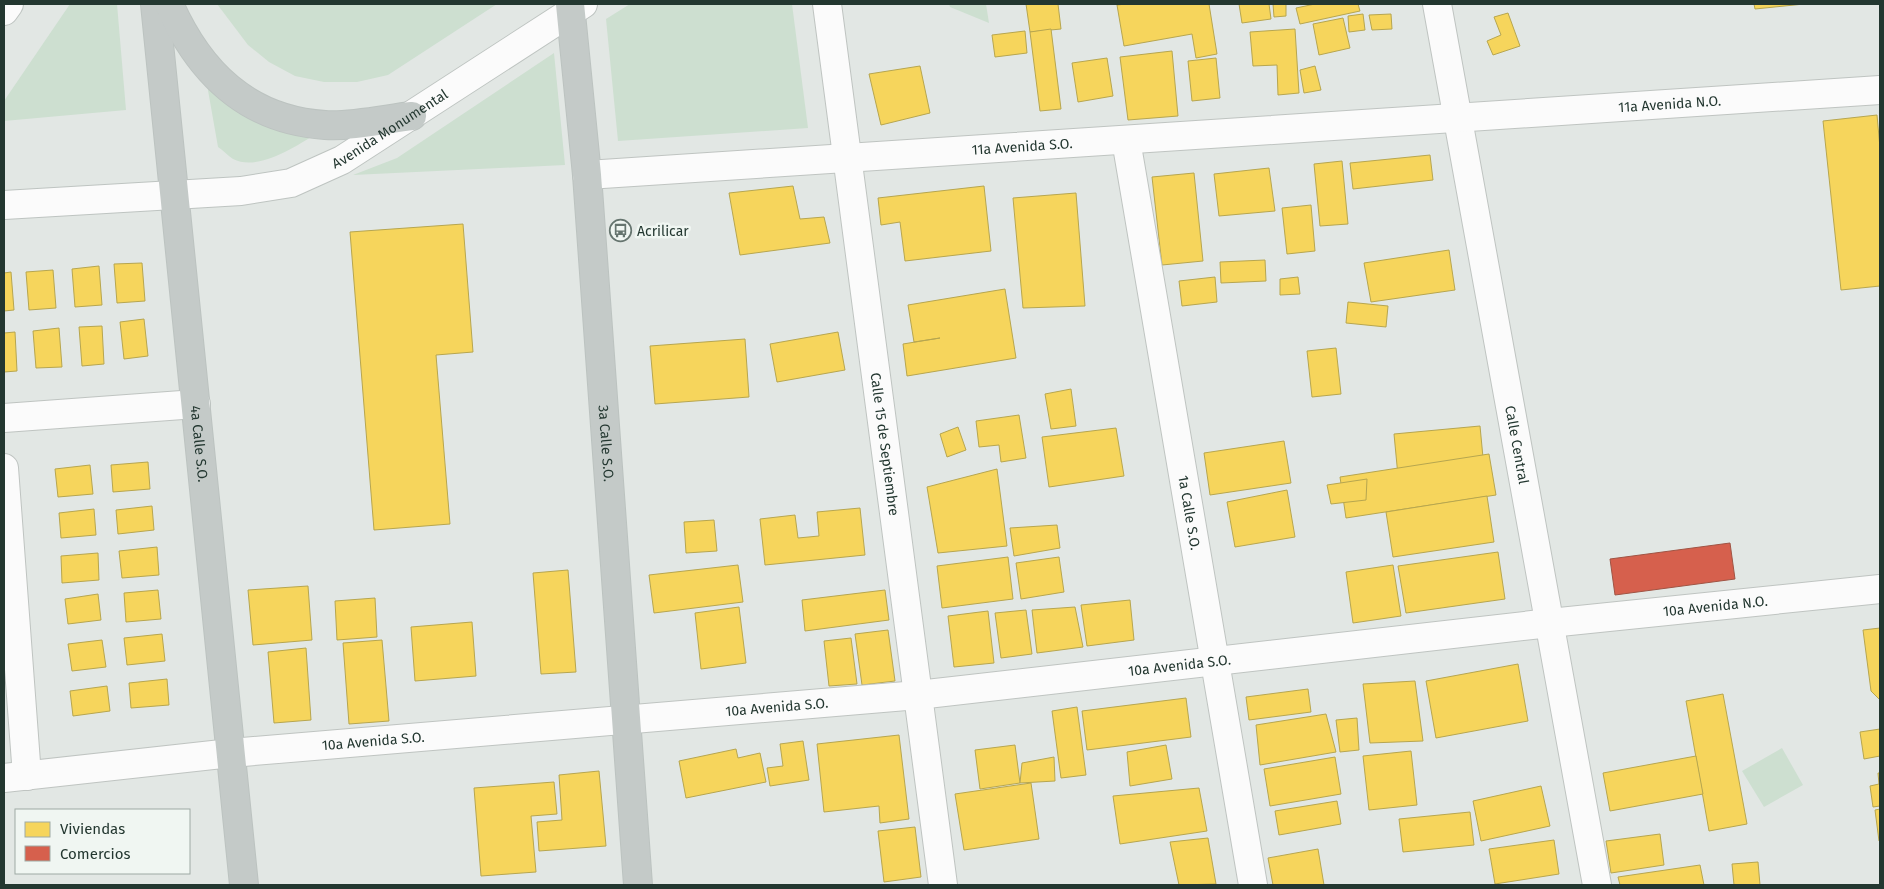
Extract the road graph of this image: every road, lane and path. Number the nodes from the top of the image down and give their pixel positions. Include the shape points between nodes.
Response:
1 (8, 4) edge
2 (155, 4) edge
3 (169, 4) edge
4 (827, 4) edge
5 (1437, 4) edge
6 (574, 6) edge
7 (4, 10) edge
8 (1880, 90) edge
9 (412, 116) junction
10 (1458, 117) junction
11 (1126, 140) junction
12 (847, 158) junction
13 (587, 175) junction
14 (175, 195) junction
15 (4, 205) edge
16 (196, 404) junction
17 (4, 418) edge
18 (4, 468) edge
19 (1880, 589) edge
20 (1550, 623) junction
21 (1215, 661) junction
22 (918, 695) junction
23 (626, 720) junction
24 (231, 754) junction
25 (15, 777) edge
26 (244, 885) edge
27 (638, 885) edge
28 (943, 885) edge
29 (1253, 885) edge
30 (1596, 885) edge

1 - 7 street
2 - 14 highway, 4a Calle S.O.
3 - 9 highway via 199,58 226,87 249,104 281,118 326,125
4 - 12 street, Calle 15 de Septiembre
5 - 10 street, Calle Central
6 - 9 street, Avenida Monumental
6 - 13 highway, 3a Calle S.O.
8 - 10 street, 11a Avenida N.O.
9 - 14 street, Avenida Monumental via 342,160 291,183 241,191
10 - 11 street, 11a Avenida S.O.
10 - 20 street, Calle Central
11 - 12 street, 11a Avenida S.O.
11 - 21 street, 1a Calle S.O.
12 - 13 street, 11a Avenida S.O.
12 - 22 street, Calle 15 de Septiembre
13 - 23 highway, 3a Calle S.O.
14 - 15 street, Avenida Monumental
14 - 16 highway, 4a Calle S.O.
16 - 17 street
16 - 24 highway, 4a Calle S.O.
18 - 25 street
19 - 20 street, 10a Avenida N.O.
20 - 21 street, 10a Avenida S.O.
20 - 30 street, Calle Central
21 - 22 street, 10a Avenida S.O.
21 - 29 street, 1a Calle S.O.
22 - 23 street, 10a Avenida S.O.
22 - 28 street, Calle 15 de Septiembre
23 - 24 street, 10a Avenida S.O.
23 - 27 highway, 3a Calle S.O.
24 - 25 street, 10a Avenida S.O.
24 - 26 highway, 4a Calle S.O.

